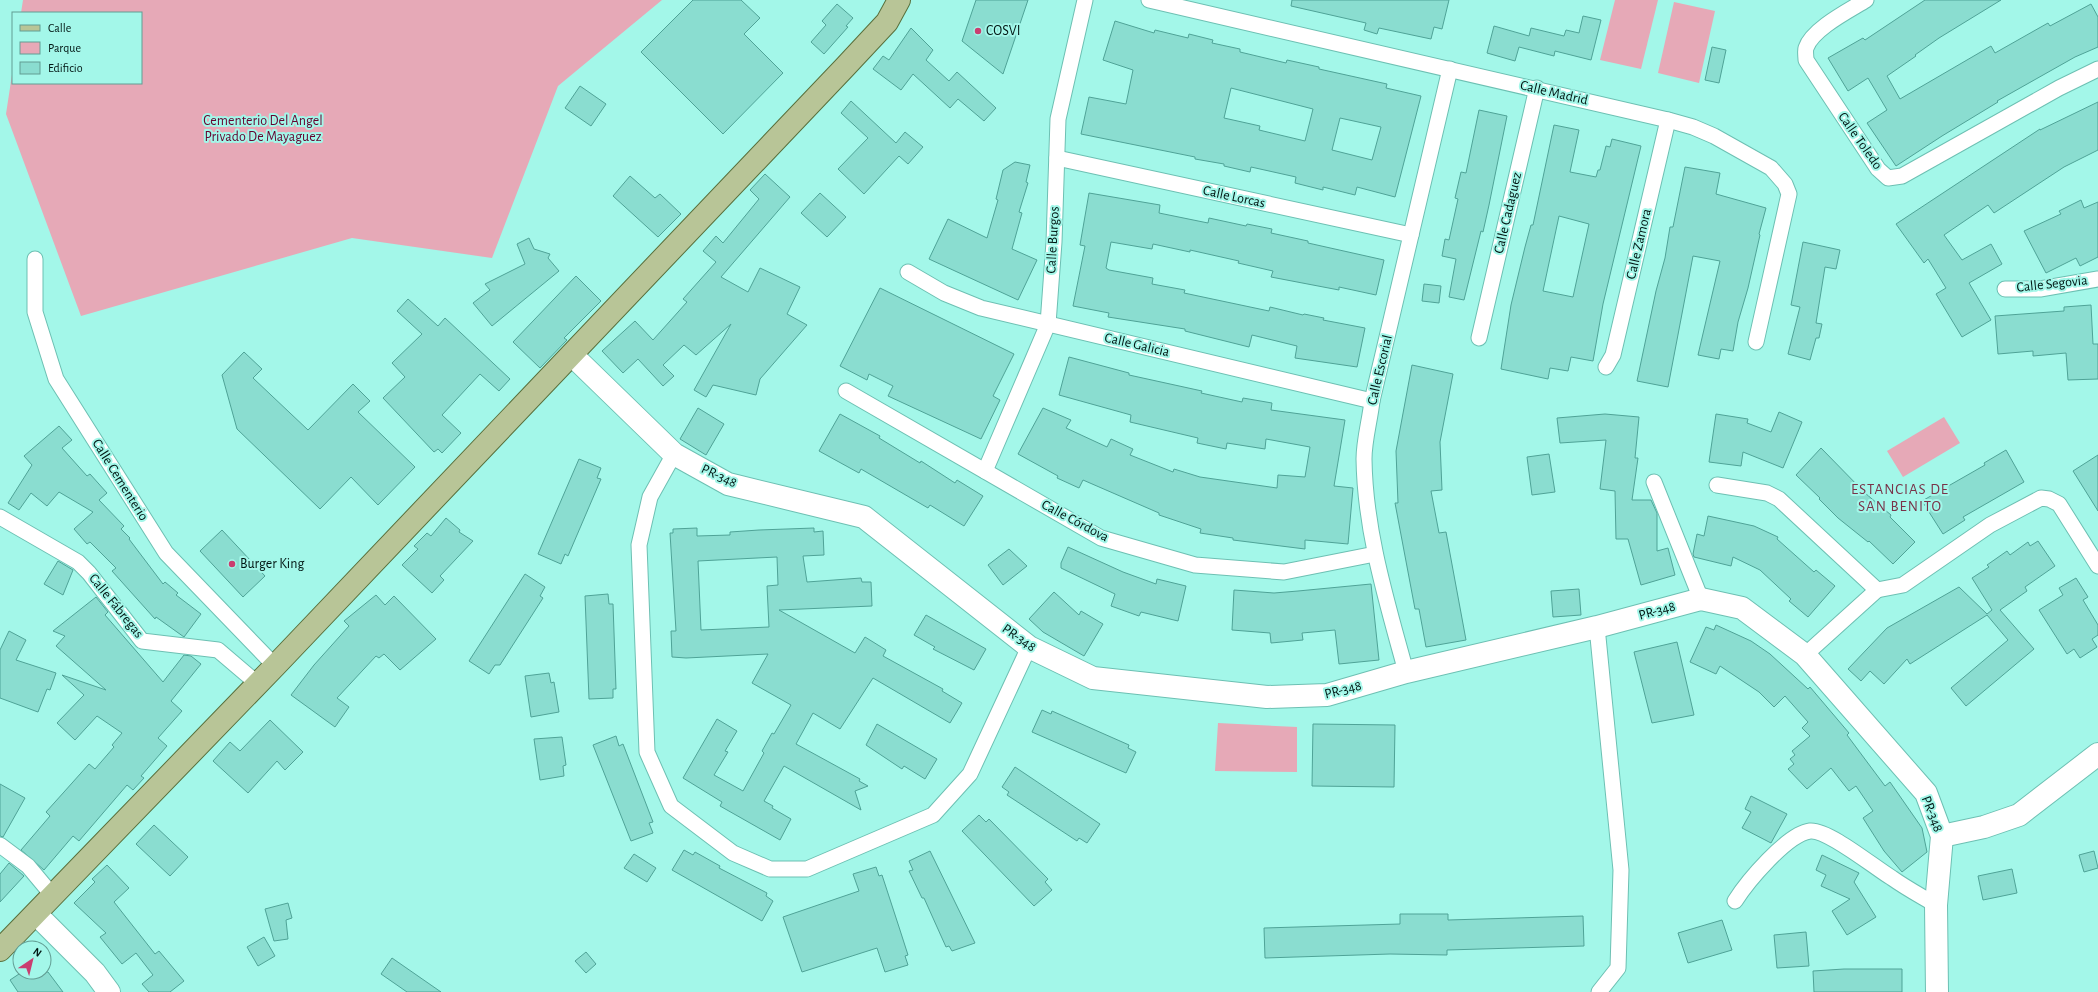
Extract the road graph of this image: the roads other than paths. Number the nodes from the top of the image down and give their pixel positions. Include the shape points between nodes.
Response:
1 (899, 0) edge
2 (1085, 0) edge
3 (1149, 0) edge
4 (1866, 0) edge
5 (1450, 69) junction
6 (2098, 69) edge
7 (1537, 88) junction
8 (1668, 120) junction
9 (1057, 158) junction
10 (1411, 235) junction
11 (34, 259) dead end
12 (908, 272) dead end
13 (2098, 279) edge
14 (2005, 289) dead end
15 (1048, 324) junction
16 (1479, 338) dead end
17 (1756, 342) dead end
18 (572, 355) junction
19 (1606, 367) dead end
20 (846, 391) dead end
21 (1372, 401) junction
22 (674, 454) junction
23 (985, 471) junction
24 (1654, 482) dead end
25 (1717, 485) dead end
26 (0, 517) edge
27 (1375, 554) junction
28 (2098, 566) edge
29 (1877, 590) junction
30 (1701, 599) junction
31 (1597, 627) junction
32 (1029, 647) junction
33 (1806, 655) junction
34 (275, 666) junction
35 (1406, 672) junction
36 (258, 684) junction
37 (2098, 754) edge
38 (1942, 836) junction
39 (0, 845) edge
40 (53, 896) junction
41 (1735, 901) dead end
42 (1936, 905) junction
43 (36, 914) junction
44 (0, 950) edge
45 (109, 992) edge
46 (1600, 992) edge
47 (1937, 992) edge

1 - 18 main road via 888,22
2 - 9 street, Calle Burgos via 1058,119
3 - 5 street, Calle Madrid
4 - 6 street, Calle Toledo via 1826,25 1813,38 1805,49 1806,60 1878,169 1888,178 1902,176 2059,88
5 - 7 street, Calle Madrid
5 - 10 street, Calle Escorial
7 - 8 street, Calle Madrid
7 - 16 street, Calle Cadaguez
8 - 17 street, Calle Madrid via 1693,127 1721,140 1771,168 1785,184 1789,194
8 - 19 street, Calle Zamora via 1613,354
9 - 10 street, Calle Lorcas
9 - 15 street, Calle Burgos
10 - 21 street, Calle Escorial
11 - 34 street, Calle Cementerio via 35,312 56,379 166,553
12 - 15 street, Calle Galicia via 944,293 981,308
13 - 14 street, Calle Segovia via 2040,288
15 - 21 street, Calle Galicia
15 - 23 street, Calle Burgos
18 - 22 street, PR-348 / PR-348
18 - 34 main road
20 - 23 street, Calle Córdova
21 - 27 street, Calle Escorial via 1364,457 1366,494
22 - 32 street, PR-348 / PR-348 via 728,484 864,517
22 - 32 street via 650,497 638,545 646,752 671,806 733,853 770,869 807,869 933,815 970,774
23 - 27 street, Calle Córdova via 1101,538 1195,565 1284,572
24 - 30 street
25 - 29 street via 1767,493 1779,499
26 - 36 street, Calle Fábregas via 78,562 142,641 218,650
27 - 35 street, Calle Escorial
28 - 29 street via 2059,504 2041,498 1990,525 1903,585
29 - 33 street
30 - 31 street, PR-348 / PR-348
30 - 33 street, PR-348 / PR-348 via 1742,608
31 - 35 street, PR-348 / PR-348
31 - 46 street via 1621,870 1618,968
32 - 35 street, PR-348 / PR-348 via 1093,678 1267,697 1327,696
33 - 38 street, PR-348 / PR-348 via 1926,793
34 - 36 main road
36 - 40 main road
37 - 38 street via 2019,816
38 - 42 street, PR-348 / PR-348
39 - 40 street via 28,866
40 - 43 main road
41 - 42 street via 1744,887 1771,858 1800,834 1811,831 1844,845
42 - 47 street, PR-348 / PR-348
43 - 44 main road
43 - 45 street via 95,973

